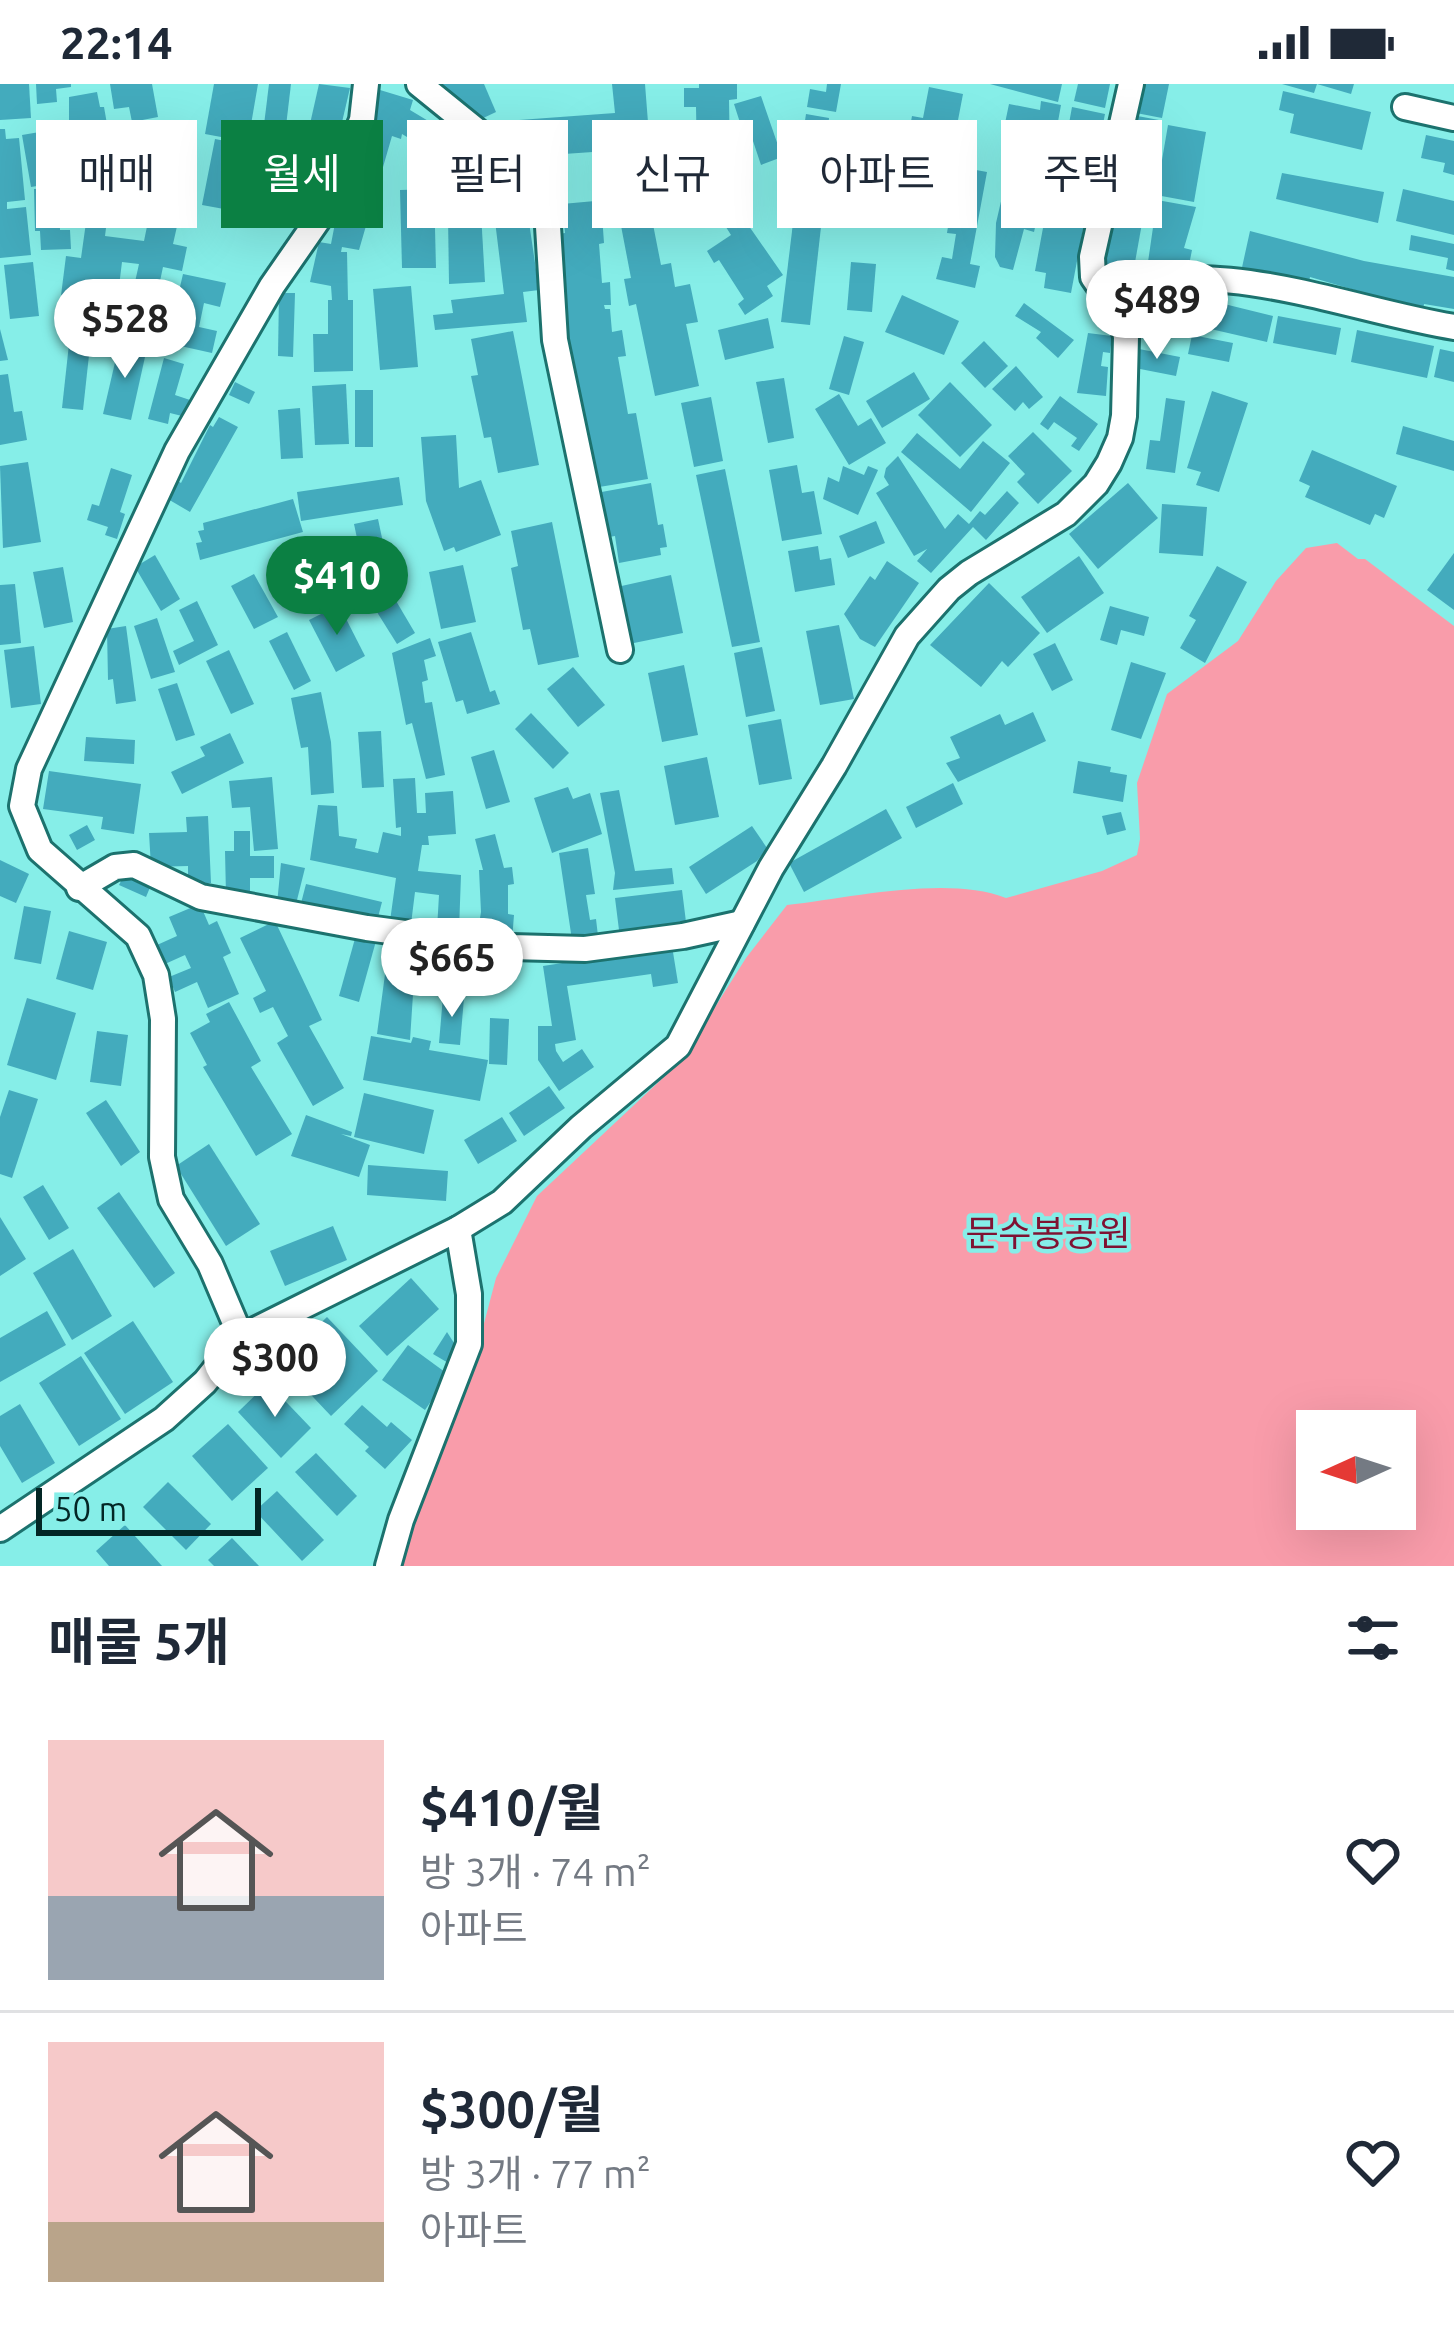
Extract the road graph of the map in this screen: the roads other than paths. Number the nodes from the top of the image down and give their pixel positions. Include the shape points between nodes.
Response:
1 (366, 84) edge
2 (419, 84) edge
3 (1131, 84) edge
4 (1405, 107) dead end
5 (1454, 118) edge
6 (1103, 296) junction
7 (1454, 327) edge
8 (620, 650) dead end
9 (79, 888) junction
10 (742, 923) junction
11 (458, 1229) junction
12 (241, 1337) junction
13 (0, 1529) edge
14 (388, 1566) edge

1 - 9 street via 362,120 328,204 177,452 29,769 22,806 28,828
2 - 8 street via 544,178 555,340
3 - 6 street via 1092,257
4 - 5 street
6 - 7 street via 1228,278
6 - 10 street via 1126,337 1124,416 1109,463 1066,514 949,589 907,636
9 - 10 street via 134,865 202,896 512,947 585,949
9 - 12 street via 138,936 156,975 162,1157 171,1199
10 - 11 street via 678,1046 502,1202
11 - 12 street
11 - 14 street via 469,1344
12 - 13 street via 164,1419

